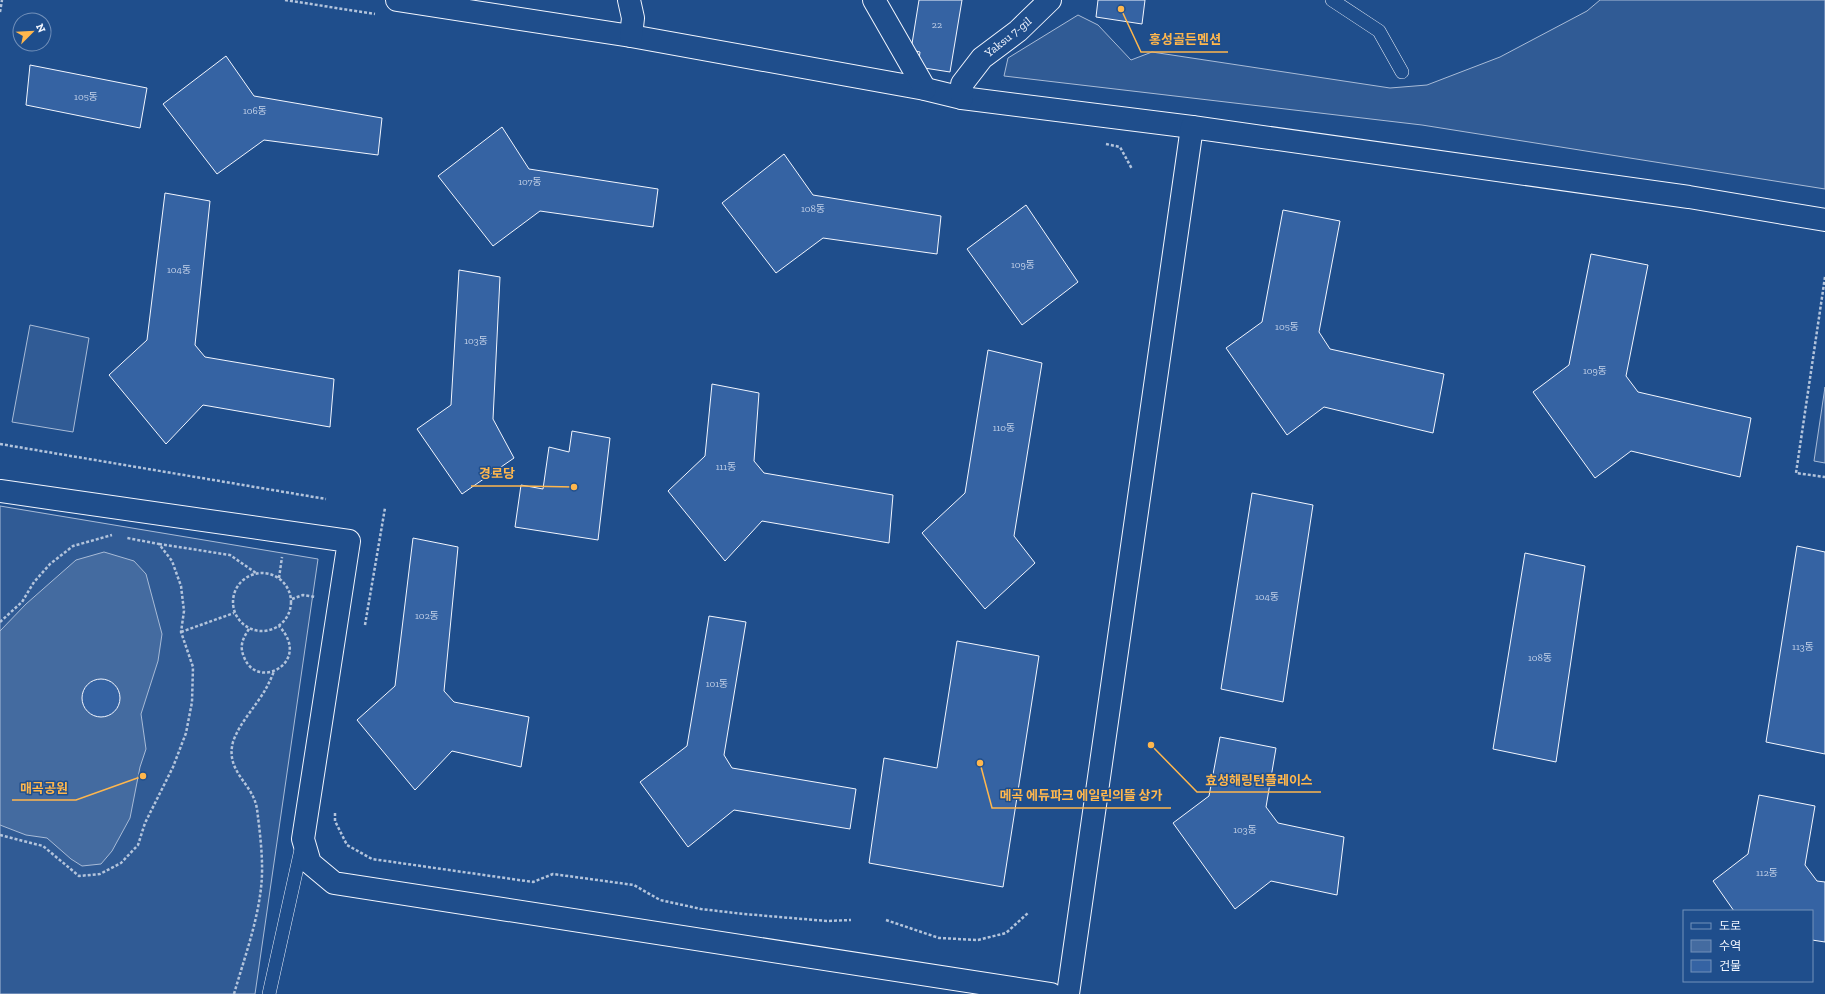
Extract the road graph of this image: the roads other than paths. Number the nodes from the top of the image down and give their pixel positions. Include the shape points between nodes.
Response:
1 (397, 0) edge
2 (629, 0) edge
3 (874, 0) edge
4 (1050, 0) edge
5 (1332, 0) edge
6 (631, 36) junction
7 (1402, 72) dead end
8 (925, 89) junction
9 (962, 98) junction
10 (1192, 127) junction
11 (1825, 220) edge
12 (0, 491) edge
13 (304, 839) junction
14 (269, 994) edge
15 (1051, 994) edge
16 (1068, 994) edge

1 - 6 street
2 - 6 street via 633,18
3 - 8 street
4 - 9 street, Yaksu 7-gil via 1018,31 982,58 962,84
5 - 7 lane via 1379,31
6 - 8 street
8 - 9 street
9 - 10 street
10 - 11 street via 1681,196
10 - 16 street
12 - 13 street via 349,541
13 - 14 lane
13 - 15 street via 310,863 334,883

